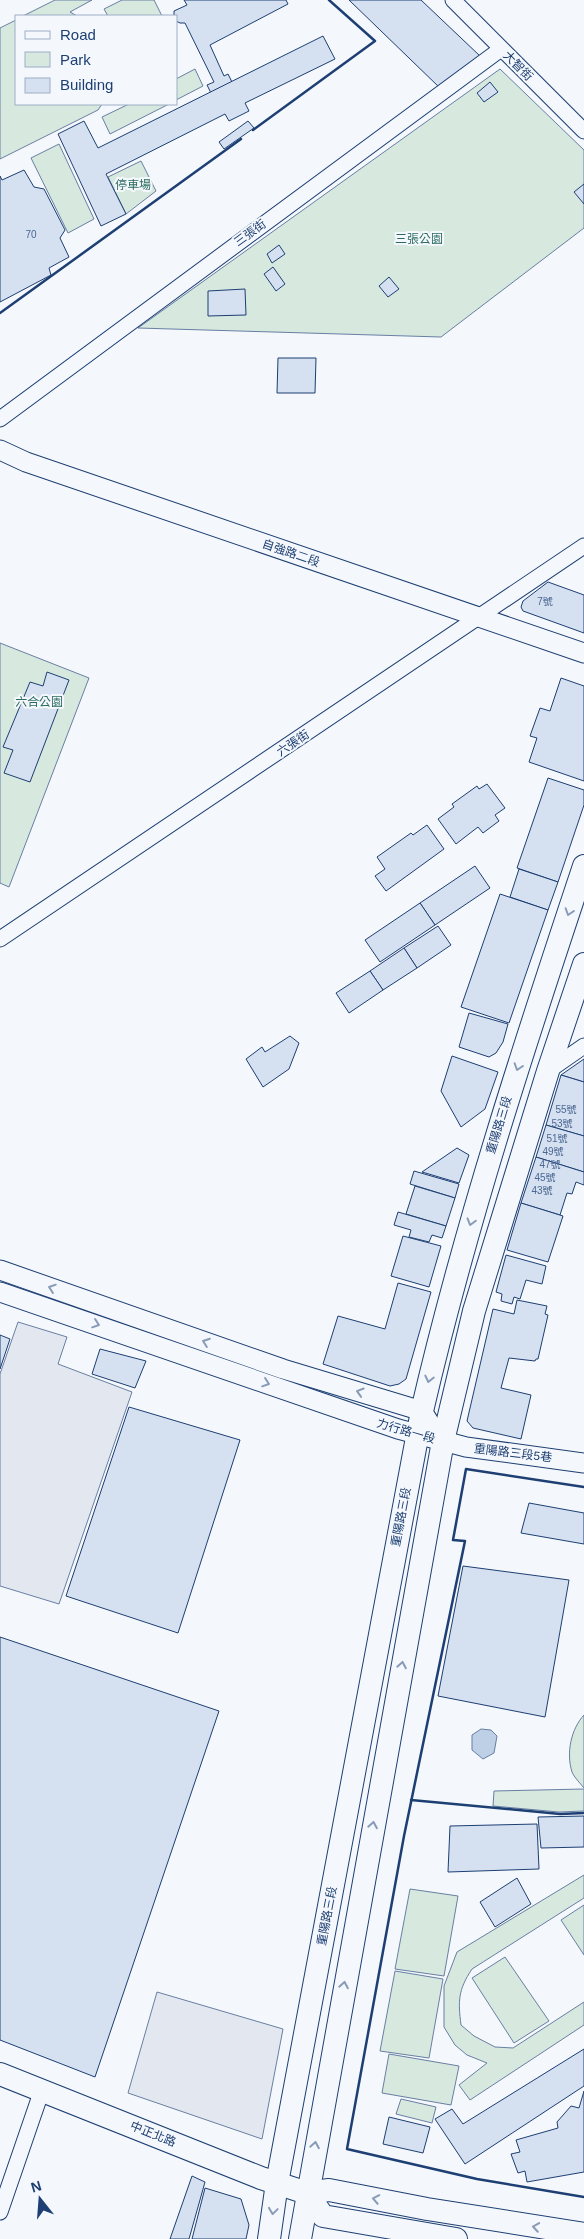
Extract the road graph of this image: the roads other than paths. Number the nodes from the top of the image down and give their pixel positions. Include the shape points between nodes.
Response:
1 (453, 0) edge
2 (501, 49) junction
3 (584, 130) edge
4 (0, 419) edge
5 (0, 450) edge
6 (584, 546) edge
7 (480, 617) junction
8 (584, 653) edge
9 (584, 866) edge
10 (0, 939) edge
11 (584, 964) edge
12 (584, 1046) edge
13 (548, 1071) junction
14 (0, 1270) edge
15 (0, 1292) edge
16 (422, 1411) junction
17 (416, 1434) junction
18 (443, 1441) junction
19 (584, 1463) edge
20 (0, 2074) edge
21 (42, 2090) junction
22 (277, 2184) junction
23 (307, 2193) junction
24 (0, 2212) edge
25 (584, 2234) edge
26 (269, 2239) edge
27 (300, 2239) edge
28 (456, 2239) edge

1 - 2 street, 大智街
2 - 3 street, 大智街
2 - 4 street, 三張街
5 - 7 street, 自強路二段 via 26,462
6 - 7 street, 六張街
7 - 8 street, 自強路二段
7 - 10 street, 六張街
9 -> 16 main road, 重陽路三段 via 503,1112 444,1313
11 - 13 main road
12 - 13 street
13 - 18 main road via 474,1311
16 -> 14 street, 力行路一段 via 283,1369
15 -> 17 street, 力行路一段
16 - 17 main road, 重陽路三段
16 - 18 street, 力行路一段
17 - 18 street, 力行路一段
17 - 22 main road, 重陽路三段
18 - 19 street, 重陽路三段5巷
23 -> 18 main road
20 - 21 main road, 中正北路
21 - 22 main road, 中正北路
21 - 24 street
22 - 23 main road, 中正北路
22 -> 26 main road, 重陽路三段
25 -> 23 main road, 中正北路 via 329,2190
23 - 27 main road
23 - 28 main road via 323,2216

